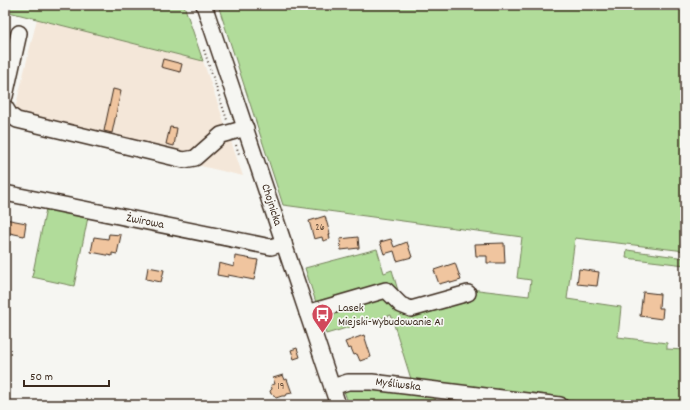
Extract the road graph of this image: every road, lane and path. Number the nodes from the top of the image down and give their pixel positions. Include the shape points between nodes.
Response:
1 (204, 5) edge
2 (19, 33) dead end
3 (5, 96) edge
4 (5, 107) edge
5 (246, 128) junction
6 (5, 194) edge
7 (284, 243) junction
8 (468, 293) dead end
9 (307, 313) junction
10 (332, 387) junction
11 (338, 405) edge
12 (560, 405) edge

1 - 5 street, Chojnicka
2 - 3 street
4 - 5 street via 17,120 184,160 194,158 221,136
5 - 7 street, Chojnicka
6 - 7 street, Żwirowa via 271,247
7 - 9 street, Chojnicka
8 - 9 street via 411,309 401,305 386,290
9 - 10 street, Chojnicka
10 - 11 street, Chojnicka
10 - 12 street, Myśliwska via 348,382 372,382

